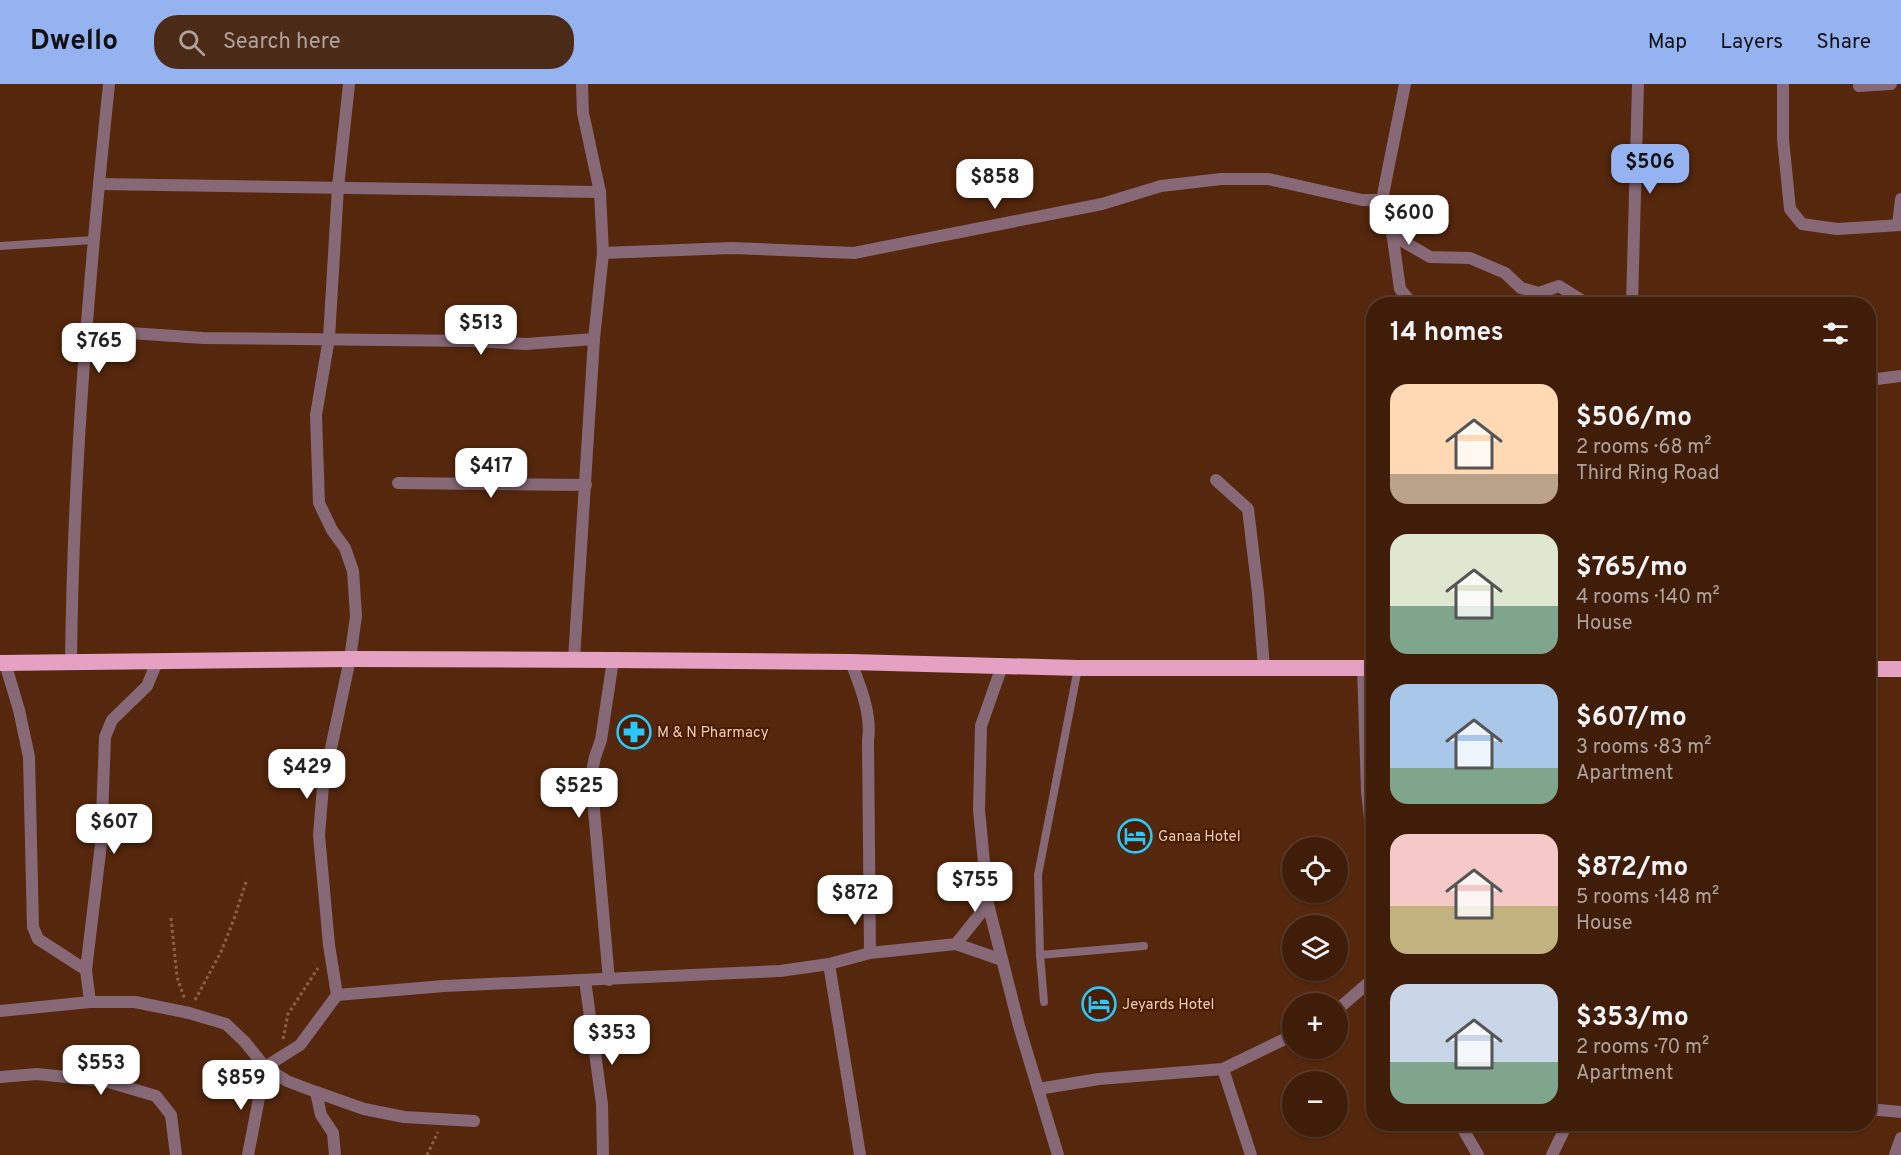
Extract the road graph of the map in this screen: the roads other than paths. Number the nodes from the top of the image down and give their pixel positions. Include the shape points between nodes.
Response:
1 (109, 84) edge
2 (349, 84) edge
3 (582, 84) edge
4 (1405, 84) edge
5 (1638, 84) edge
6 (1783, 84) edge
7 (1891, 84) edge
8 (1859, 86) dead end
9 (99, 184) junction
10 (338, 187) junction
11 (600, 192) junction
12 (1901, 199) edge
13 (1382, 200) junction
14 (1899, 225) edge
15 (1392, 235) junction
16 (94, 240) junction
17 (0, 246) edge
18 (603, 253) junction
19 (1406, 297) edge
20 (1576, 297) edge
21 (1632, 297) edge
22 (87, 330) junction
23 (329, 338) junction
24 (594, 339) junction
25 (1901, 376) edge
26 (1876, 379) edge
27 (1216, 480) dead end
28 (398, 483) dead end
29 (585, 485) junction
30 (350, 659) junction
31 (574, 660) junction
32 (613, 660) junction
33 (157, 662) junction
34 (851, 662) junction
35 (2, 663) edge
36 (71, 663) junction
37 (1002, 666) junction
38 (1078, 668) junction
39 (1264, 668) junction
40 (1366, 668) edge
41 (1876, 669) edge
42 (1901, 669) edge
43 (988, 904) junction
44 (956, 944) junction
45 (1144, 946) dead end
46 (870, 953) junction
47 (1040, 955) junction
48 (1002, 960) junction
49 (829, 964) junction
50 (86, 970) junction
51 (585, 980) junction
52 (609, 980) junction
53 (1366, 985) edge
54 (337, 995) junction
55 (1348, 1000) edge
56 (90, 1002) junction
57 (1044, 1002) dead end
58 (0, 1011) edge
59 (1282, 1040) edge
60 (265, 1067) junction
61 (1223, 1069) junction
62 (0, 1077) edge
63 (1038, 1089) junction
64 (316, 1092) junction
65 (1876, 1110) edge
66 (1901, 1112) edge
67 (474, 1120) dead end
68 (1464, 1131) edge
69 (1564, 1131) edge
70 (1901, 1138) edge
71 (176, 1155) edge
72 (246, 1155) edge
73 (335, 1155) edge
74 (603, 1155) edge
75 (860, 1155) edge
76 (1058, 1155) edge
77 (1251, 1155) edge
78 (1478, 1155) edge
79 (1552, 1155) edge
80 (1895, 1155) edge

1 - 9 street
2 - 10 street
3 - 11 street via 583,113
4 - 13 street
5 - 21 street
6 - 14 street via 1783,139 1790,209 1803,224 1837,229
7 - 8 street
9 - 10 street
9 - 16 street
10 - 11 street
10 - 23 street
11 - 18 street
12 - 14 street
13 - 15 street
13 - 18 street via 1362,200 1268,179 1221,179 1161,186 1102,204 854,253 732,248
15 - 19 street via 1400,290
15 - 20 street via 1430,257 1470,258 1505,273 1521,288 1539,292 1559,286
16 - 17 lane
16 - 22 street
18 - 24 street
22 - 23 street via 203,338
22 - 36 street via 72,553
23 - 24 street via 526,344
23 - 30 street via 316,416 319,503 345,548 353,571 356,616
24 - 29 street
25 - 26 street
27 - 39 street via 1248,509
28 - 29 street
29 - 31 street
30 - 31 highway
30 - 33 highway
30 - 54 street via 323,786 319,835
31 - 32 highway
32 - 34 highway
32 - 52 street via 601,740 591,776
33 - 36 highway
33 - 50 street via 147,686 112,720 105,736 101,844
34 - 37 highway
34 - 46 street via 861,687 869,730
35 - 36 highway
35 - 50 street via 19,710 29,757 33,927 38,939
37 - 38 highway
37 - 43 street via 981,726 979,810
38 - 39 highway
38 - 47 lane via 1038,875
39 - 40 highway
41 - 42 highway
43 - 44 street
43 - 48 street
44 - 46 street
44 - 48 street
45 - 47 lane
46 - 49 street
47 - 57 lane
48 - 63 street
49 - 52 street via 780,971
49 - 75 street
50 - 56 street
51 - 52 street
51 - 54 street
51 - 74 street via 602,1104
53 - 55 street
54 - 60 street via 300,1045
56 - 58 street
56 - 60 street via 135,1002 226,1024
59 - 61 street
60 - 64 street
60 - 72 street
61 - 63 street via 1099,1079
61 - 77 street
62 - 71 street via 37,1074 105,1081 156,1096 171,1115
63 - 76 street
64 - 67 street via 364,1109 404,1117
64 - 73 street via 321,1115 333,1133
65 - 66 street
68 - 78 street
69 - 79 street
70 - 80 street

